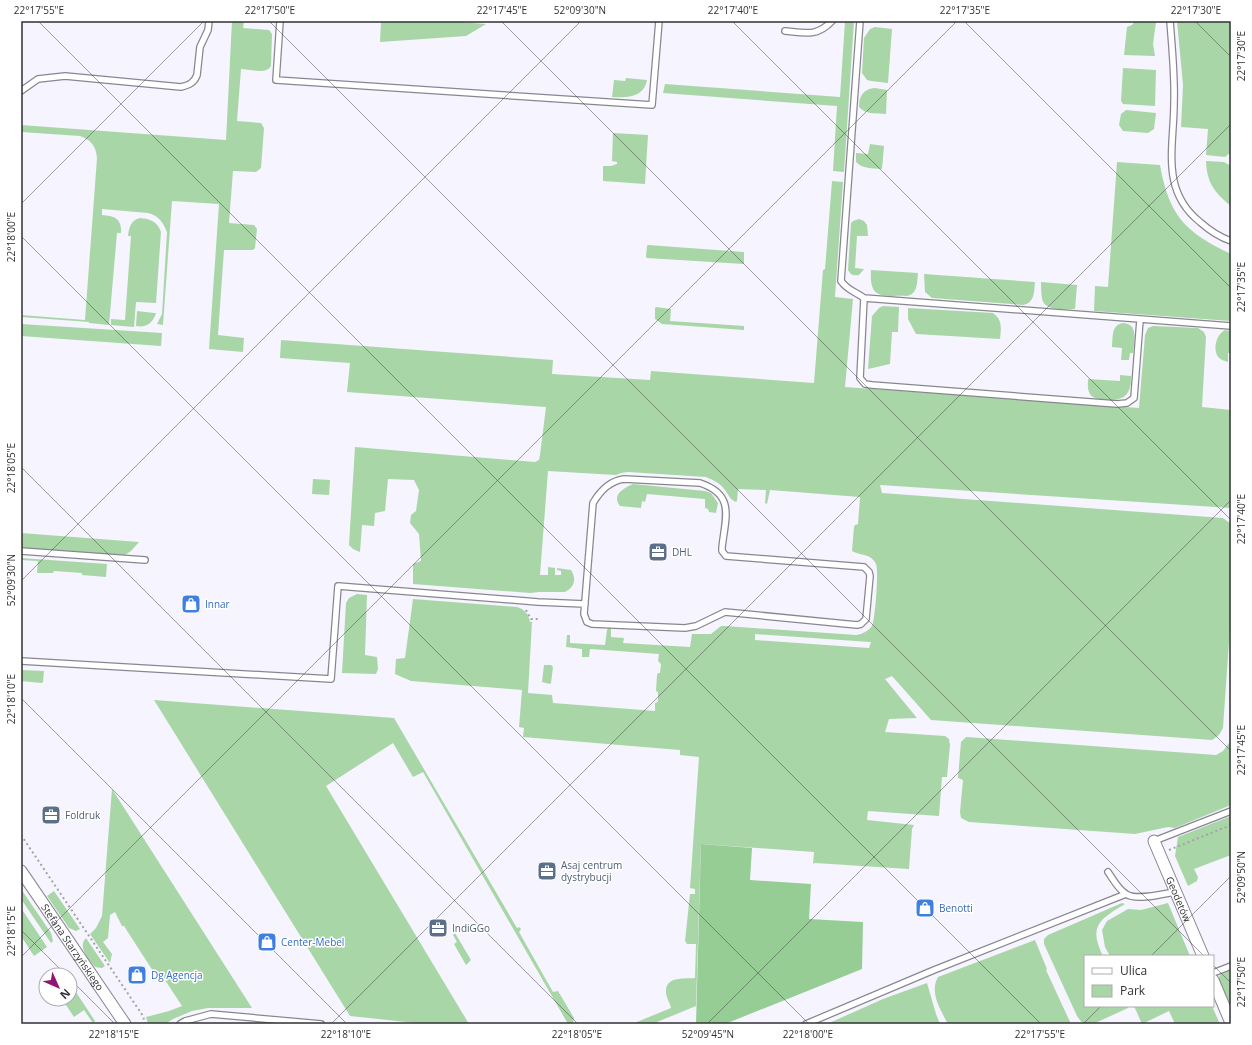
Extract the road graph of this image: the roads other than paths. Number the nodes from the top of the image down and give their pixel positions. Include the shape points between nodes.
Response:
1 (208, 21) edge
2 (280, 21) edge
3 (659, 21) edge
4 (832, 21) edge
5 (860, 21) edge
6 (1170, 21) edge
7 (785, 31) dead end
8 (21, 91) edge
9 (1231, 241) edge
10 (864, 298) junction
11 (1140, 320) junction
12 (1231, 326) edge
13 (21, 551) edge
14 (145, 560) dead end
15 (585, 604) junction
16 (21, 661) edge
17 (1231, 811) edge
18 (1154, 841) joint
19 (21, 871) edge
20 (1108, 872) dead end
21 (1175, 892) junction
22 (1126, 894) junction
23 (1203, 955) edge
24 (1231, 966) edge
25 (1214, 973) edge
26 (1214, 982) edge
27 (1231, 1023) edge
28 (124, 1024) edge
29 (180, 1024) edge
30 (320, 1024) edge
31 (806, 1024) edge

1 - 8 lane via 208,30 200,47 196,79 190,85 181,87 65,76 38,79
2 - 3 lane via 276,80 652,106
4 - 7 lane via 820,31
5 - 10 lane via 841,281
6 - 9 lane via 1174,182 1185,208 1208,229
10 - 11 lane
10 - 11 lane via 860,378 865,384 872,386 1127,403 1134,398
11 - 12 lane
13 - 14 lane
15 - 15 lane via 593,503 604,488 624,479 700,483 717,492 723,498 726,507 722,548 726,556 864,567 870,576 866,619 857,625 725,612 696,626 685,628 592,624 585,619
15 - 16 lane via 338,586 331,679
17 - 18 lane
18 - 21 street, Geodetów
19 - 28 street, Stefana Starzyńskiego
20 - 22 lane
21 - 22 lane via 1135,897
21 - 23 street, Geodetów
22 - 31 lane
24 - 25 lane
26 - 27 street
29 - 30 lane via 211,1014

